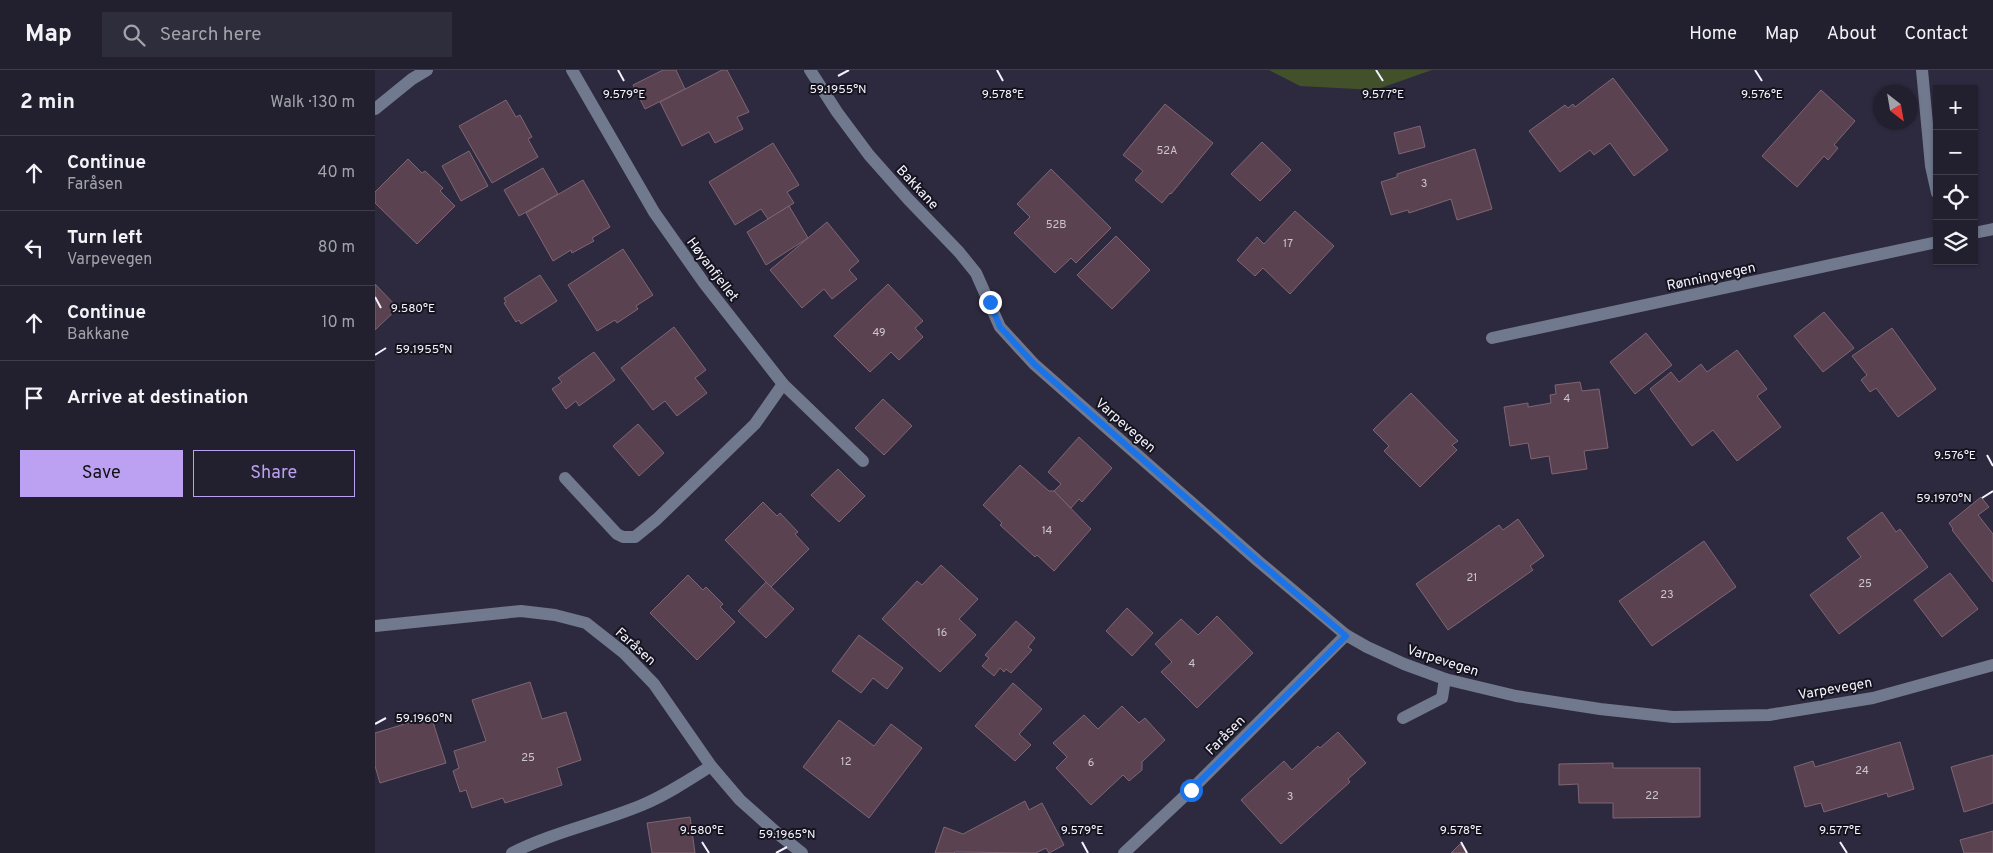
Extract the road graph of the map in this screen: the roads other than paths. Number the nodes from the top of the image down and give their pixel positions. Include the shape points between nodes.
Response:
1 (427, 70) edge
2 (572, 70) edge
3 (810, 70) edge
4 (1922, 70) edge
5 (375, 109) edge
6 (1933, 175) edge
7 (1993, 229) edge
8 (1978, 232) edge
9 (1933, 243) edge
10 (1000, 327) joint
11 (1492, 338) dead end
12 (783, 384) junction
13 (863, 461) dead end
14 (565, 478) dead end
15 (375, 626) edge
16 (1346, 636) junction
17 (1993, 665) edge
18 (1445, 679) junction
19 (1403, 718) dead end
20 (711, 766) junction
21 (512, 853) edge
22 (802, 853) edge
23 (1124, 853) edge

1 - 5 street
2 - 12 street, Høyanfjellet via 654,212 704,283
3 - 10 street, Bakkane via 869,155 976,273
4 - 6 street
7 - 8 street
9 - 11 street, Rønningvegen
10 - 16 street, Varpevegen via 1034,364
12 - 13 street, Høyanfjellet
12 - 14 street via 755,424 635,537 617,534
15 - 20 street, Faråsen via 521,611 586,623 654,684
16 - 18 street, Varpevegen via 1404,664
16 - 23 street, Faråsen
17 - 18 street, Varpevegen via 1873,698 1759,715 1673,717 1599,709 1516,696
18 - 19 street via 1442,698
20 - 21 street via 642,805
20 - 22 street, Faråsen via 740,800

